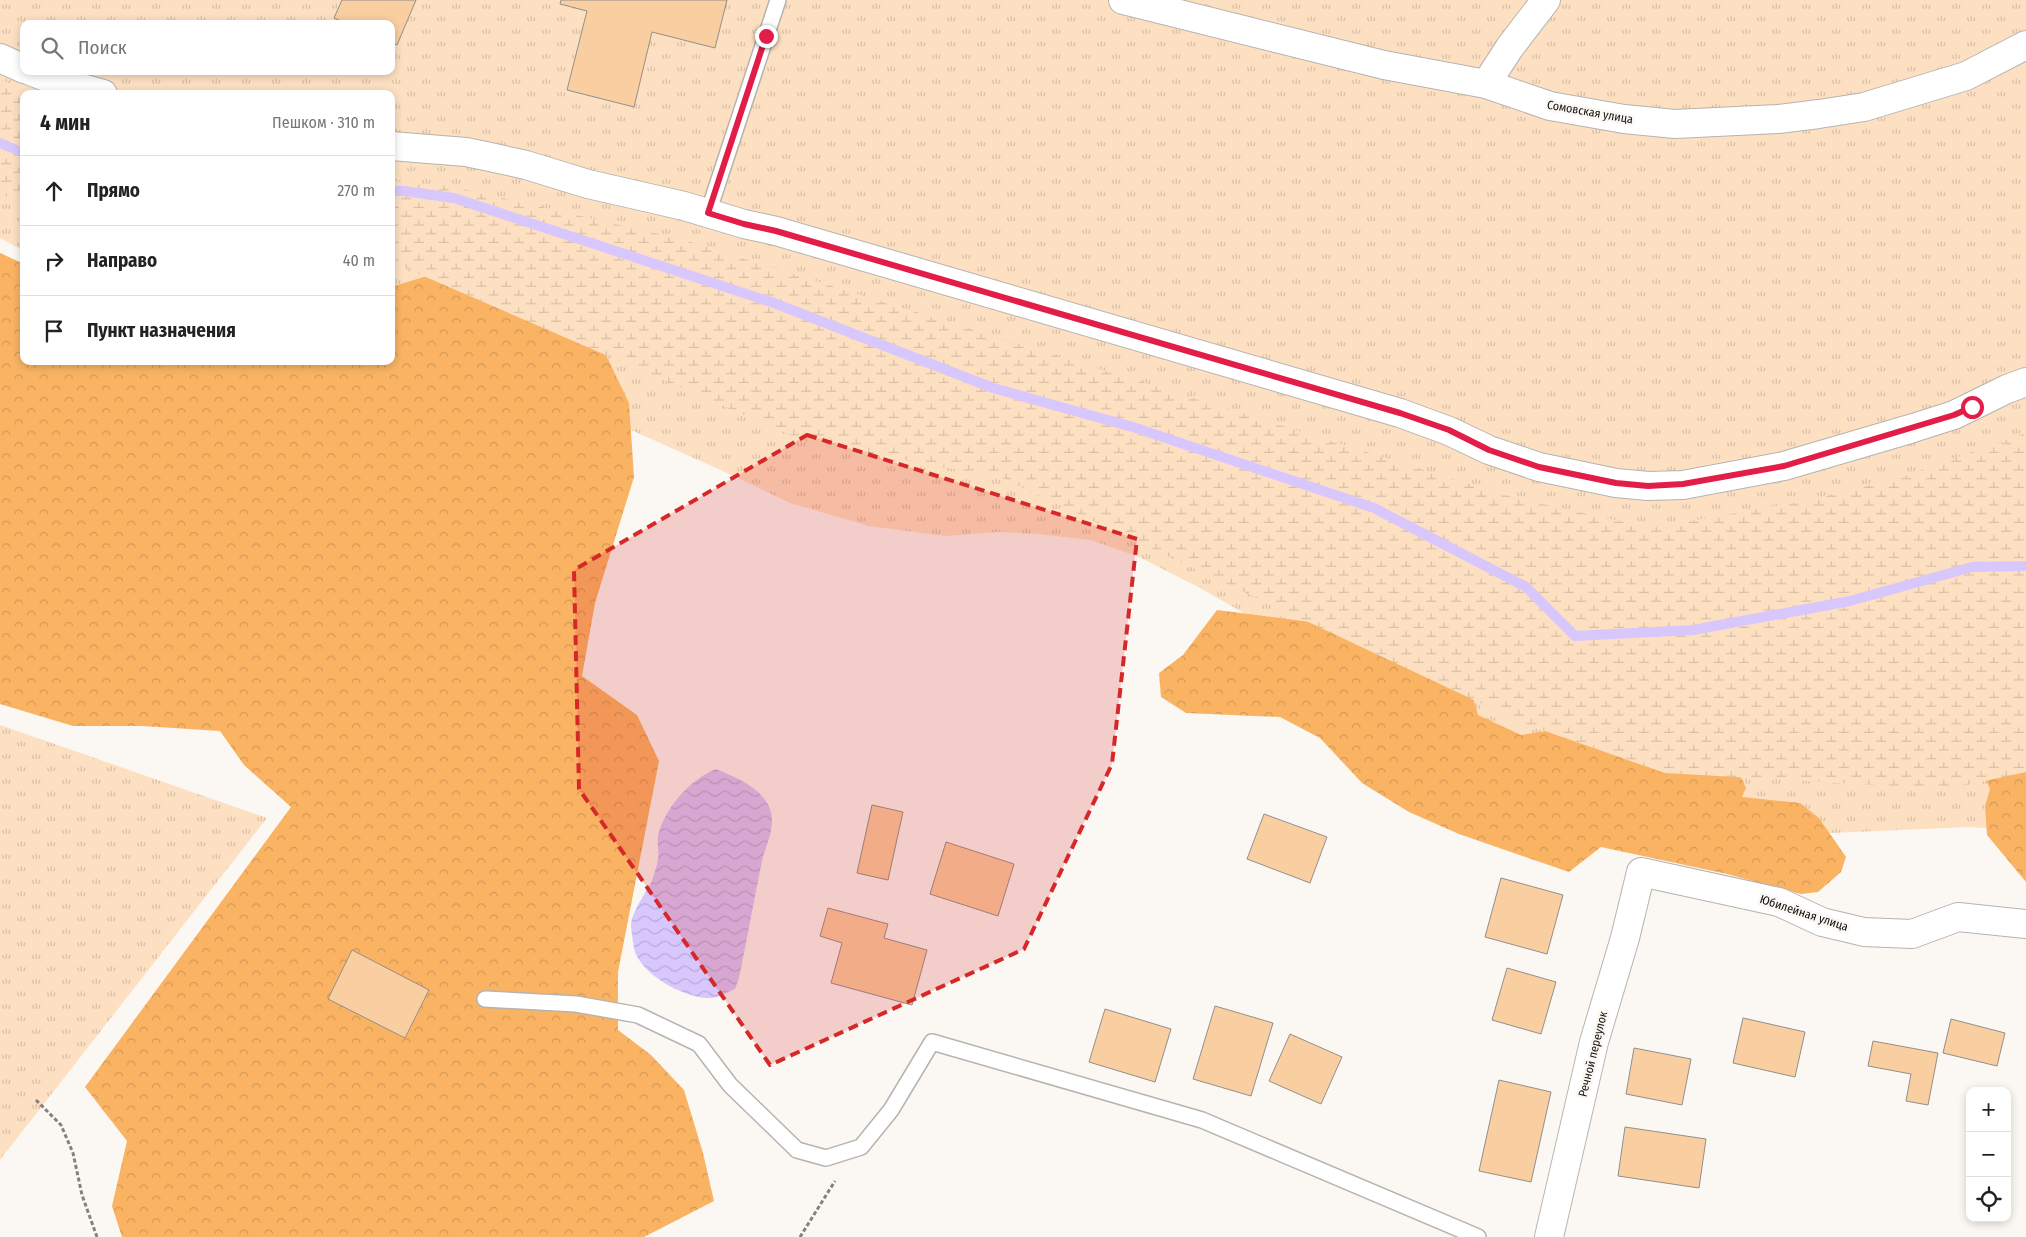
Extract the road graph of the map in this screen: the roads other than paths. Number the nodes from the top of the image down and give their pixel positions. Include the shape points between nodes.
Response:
1 (778, 0) edge
2 (1123, 0) edge
3 (1546, 0) edge
4 (2026, 45) edge
5 (0, 58) edge
6 (20, 67) edge
7 (41, 75) edge
8 (1486, 84) junction
9 (89, 90) edge
10 (395, 146) edge
11 (708, 213) junction
12 (2026, 382) edge
13 (1640, 872) joint
14 (2026, 924) edge
15 (486, 999) dead end
16 (1478, 1237) edge
17 (1549, 1237) edge

1 - 11 lane
2 - 8 street, Сомовская улица via 1384,65
3 - 8 street
4 - 8 street, Сомовская улица via 1966,76 1924,90 1864,107 1768,119 1675,124 1624,119 1550,106
5 - 6 street
7 - 9 street
10 - 11 street via 466,152
11 - 12 street via 1400,413 1539,467 1616,483 1648,486 1683,484 1784,466 1954,415
13 - 14 street, Юбилейная улица via 1779,902 1822,922 1864,932 1912,934 1958,917
13 - 17 street, Речной переулок via 1625,938 1594,1042
15 - 16 lane via 576,1004 638,1015 699,1044 730,1085 797,1150 826,1158 861,1147 892,1110 932,1042 1202,1120

